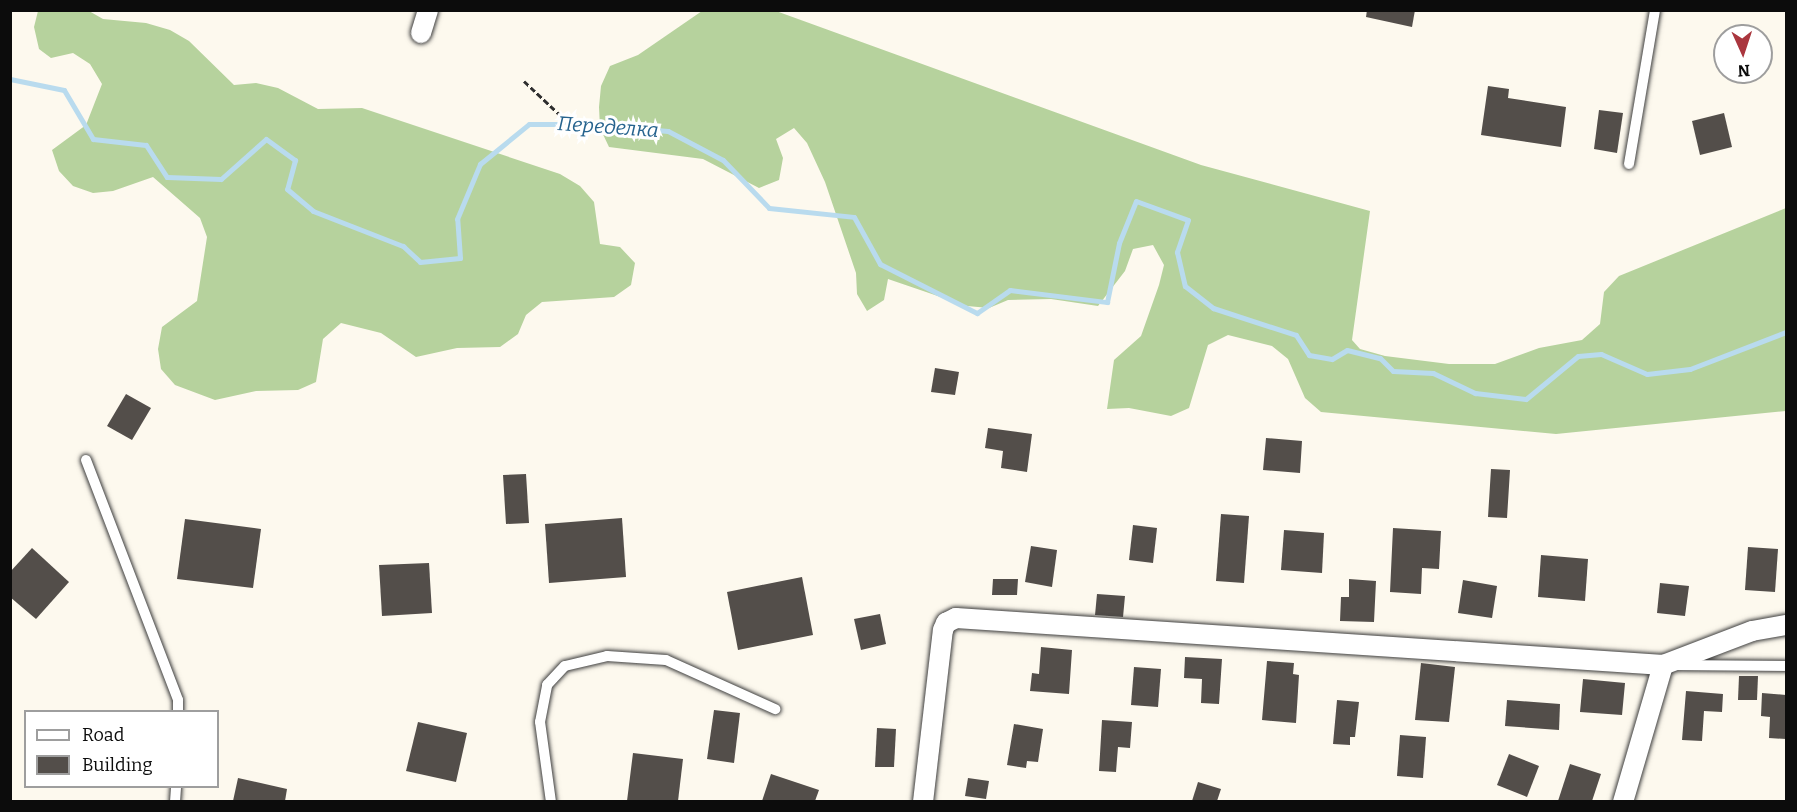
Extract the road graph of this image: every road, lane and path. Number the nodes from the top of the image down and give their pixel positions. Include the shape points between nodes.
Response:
1 (428, 10) edge
2 (1655, 10) edge
3 (421, 33) dead end
4 (524, 81) dead end
5 (559, 114) dead end
6 (1629, 164) dead end
7 (86, 460) dead end
8 (1786, 625) edge
9 (1663, 665) junction
10 (1786, 666) edge
11 (775, 708) dead end
12 (178, 710) edge
13 (550, 801) edge
14 (923, 801) edge
15 (1623, 801) edge

1 - 3 street
2 - 6 lane
4 - 5 path
7 - 12 lane via 178,700
8 - 9 street via 1752,631
9 - 10 lane
9 - 14 street via 956,618 946,623 943,630
9 - 15 street
11 - 13 lane via 666,660 607,657 565,666 547,685 540,722

